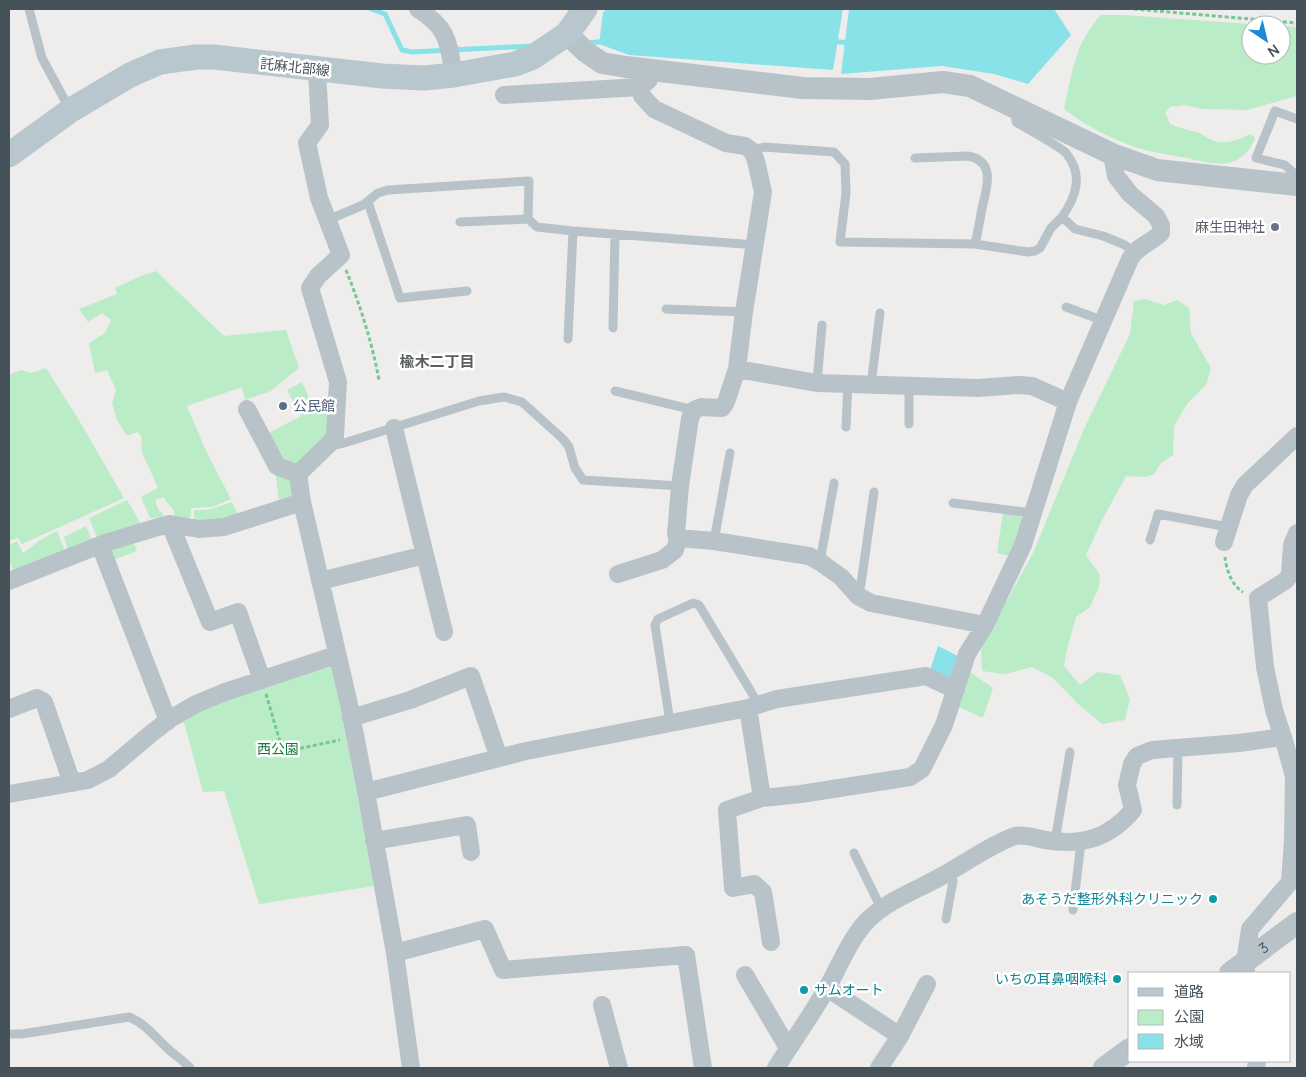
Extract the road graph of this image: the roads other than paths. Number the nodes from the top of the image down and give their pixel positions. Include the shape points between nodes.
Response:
1 (29, 9) edge
2 (418, 9) edge
3 (585, 9) edge
4 (567, 34) junction
5 (317, 70) junction
6 (454, 74) junction
7 (646, 79) junction
8 (504, 94) dead end
9 (1014, 106) junction
10 (71, 110) junction
11 (1297, 119) edge
12 (752, 151) junction
13 (1112, 154) junction
14 (9, 155) edge
15 (915, 158) dead end
16 (1297, 176) edge
17 (1297, 185) edge
18 (368, 202) junction
19 (1062, 217) junction
20 (528, 219) junction
21 (328, 220) junction
22 (460, 222) dead end
23 (573, 230) junction
24 (615, 234) junction
25 (975, 244) junction
26 (756, 245) junction
27 (1134, 251) junction
28 (467, 291) dead end
29 (1066, 307) dead end
30 (666, 309) dead end
31 (744, 312) junction
32 (880, 314) dead end
33 (1104, 321) junction
34 (822, 325) dead end
35 (613, 328) dead end
36 (568, 339) dead end
37 (736, 369) junction
38 (817, 383) junction
39 (848, 383) junction
40 (871, 385) junction
41 (909, 385) junction
42 (615, 391) dead end
43 (1068, 402) junction
44 (247, 409) dead end
45 (694, 410) junction
46 (909, 424) dead end
47 (846, 427) dead end
48 (394, 428) junction
49 (1297, 436) edge
50 (330, 443) junction
51 (730, 453) dead end
52 (298, 474) junction
53 (834, 483) dead end
54 (680, 486) junction
55 (874, 492) dead end
56 (302, 502) junction
57 (953, 503) dead end
58 (1032, 513) junction
59 (170, 524) junction
60 (1297, 533) edge
61 (1226, 534) joint
62 (678, 538) junction
63 (1150, 540) dead end
64 (714, 541) junction
65 (100, 545) junction
66 (425, 554) junction
67 (820, 562) junction
68 (618, 574) dead end
69 (9, 581) edge
70 (320, 581) junction
71 (1291, 582) edge
72 (858, 596) junction
73 (985, 625) junction
74 (444, 632) dead end
75 (336, 655) junction
76 (263, 686) junction
77 (956, 690) junction
78 (754, 706) junction
79 (9, 709) edge
80 (351, 718) junction
81 (168, 720) junction
82 (670, 722) junction
83 (1283, 737) junction
84 (1178, 748) junction
85 (1070, 752) dead end
86 (499, 758) junction
87 (1295, 776) edge
88 (72, 783) junction
89 (366, 792) junction
90 (9, 794) edge
91 (762, 798) junction
92 (1177, 805) dead end
93 (374, 841) junction
94 (1055, 841) junction
95 (1081, 842) junction
96 (471, 852) dead end
97 (854, 853) dead end
98 (950, 872) junction
99 (882, 910) junction
100 (1073, 910) dead end
101 (946, 919) dead end
102 (1297, 923) edge
103 (771, 942) dead end
104 (395, 953) junction
105 (1241, 970) edge
106 (746, 975) dead end
107 (927, 984) dead end
108 (827, 988) junction
109 (602, 1005) dead end
110 (9, 1034) edge
111 (900, 1036) junction
112 (788, 1048) junction
113 (1128, 1050) edge
114 (190, 1068) edge
115 (411, 1068) edge
116 (619, 1068) edge
117 (702, 1068) edge
118 (776, 1068) edge
119 (879, 1068) edge
120 (1104, 1068) edge

1 - 10 lane via 42,58
2 - 6 street via 434,19 444,32
3 - 4 main road, 託麻北部線
4 - 6 main road, 託麻北部線 via 533,57 515,64
4 - 7 street via 602,63
5 - 6 main road, 託麻北部線 via 424,78
5 - 10 main road, 託麻北部線 via 214,57 176,59 130,75
5 - 21 street via 320,125 307,143 319,198
7 - 8 street
7 - 9 street via 870,89 943,82 970,86
7 - 12 street via 642,96 654,109 726,143 745,146
9 - 13 street
9 - 19 lane via 1016,122 1066,153 1077,175 1070,206
10 - 14 main road, 託麻北部線
11 - 16 lane via 1275,111 1256,158 1285,165
12 - 25 lane via 764,147 834,152 845,164 846,193 840,242
12 - 26 street via 763,192
13 - 17 street via 1157,170
13 - 27 street via 1116,176 1161,225 1161,233 1153,241
15 - 25 lane via 968,156 982,162 988,179
18 - 20 lane via 378,193 388,190 529,181
18 - 21 lane
18 - 28 lane via 400,298
19 - 25 lane via 1035,252
19 - 27 lane via 1075,229 1103,236
20 - 22 lane
20 - 23 lane via 537,227
21 - 50 street via 341,255 310,288 338,382 335,436
23 - 24 lane
23 - 36 lane
24 - 26 lane
24 - 35 lane
26 - 31 street
27 - 33 street
29 - 33 lane
30 - 31 lane
31 - 37 street
32 - 40 lane
33 - 43 street
34 - 38 lane
37 - 38 street
37 - 45 street via 722,408
38 - 39 street
39 - 40 street
39 - 47 lane
40 - 41 street
41 - 43 street via 1032,386
41 - 46 lane
42 - 45 lane
43 - 58 street
44 - 52 street via 277,466
45 - 54 street
48 - 50 lane via 336,445
48 - 54 lane via 504,396 522,402 564,439 583,480
48 - 66 street
49 - 61 street via 1245,485
50 - 52 street
51 - 64 lane
52 - 56 street
53 - 67 lane
54 - 62 street
55 - 72 lane
56 - 59 street via 224,528 199,529
56 - 70 street
57 - 58 lane
58 - 73 street via 1023,545
59 - 65 street
59 - 76 street via 210,622 238,612
60 - 71 street via 1292,545
61 - 63 lane via 1158,514
62 - 64 street
62 - 68 street via 675,550 662,560
64 - 67 street via 809,556
65 - 69 street
65 - 81 street
66 - 70 street
66 - 74 street
67 - 72 street via 841,577
70 - 75 street
71 - 83 street via 1258,598 1265,667
72 - 73 street via 871,603
73 - 77 street via 967,654
75 - 76 street
75 - 80 street
76 - 81 street via 225,692
77 - 78 street via 926,676 777,699
77 - 91 street via 944,725 922,769 910,776
78 - 82 street
78 - 82 lane via 699,605 693,603 658,619 655,626
78 - 91 street
79 - 88 street via 37,698 44,702
80 - 86 street via 410,700 471,676
80 - 89 street
81 - 88 street via 109,769 88,780
82 - 86 street
83 - 84 street
83 - 87 street
84 - 92 lane
84 - 95 street via 1152,750 1137,756 1127,785 1133,810 1123,821 1097,838
85 - 94 lane
86 - 89 street
87 - 105 street via 1290,882 1250,929
88 - 90 street
89 - 93 street
91 - 103 street via 727,810 734,888 754,884 763,892
93 - 96 street via 467,825
93 - 104 street
94 - 95 street
94 - 98 street via 1018,835
95 - 100 lane
97 - 99 lane
98 - 99 street
98 - 101 lane via 953,881
99 - 108 street via 863,925
102 - 105 street, 3
104 - 115 street
104 - 117 street via 485,929 503,970 686,955
106 - 112 street
107 - 111 street
108 - 111 street
108 - 112 street
109 - 116 street
110 - 114 lane via 130,1017 141,1022
111 - 119 street
112 - 118 street
113 - 120 street

